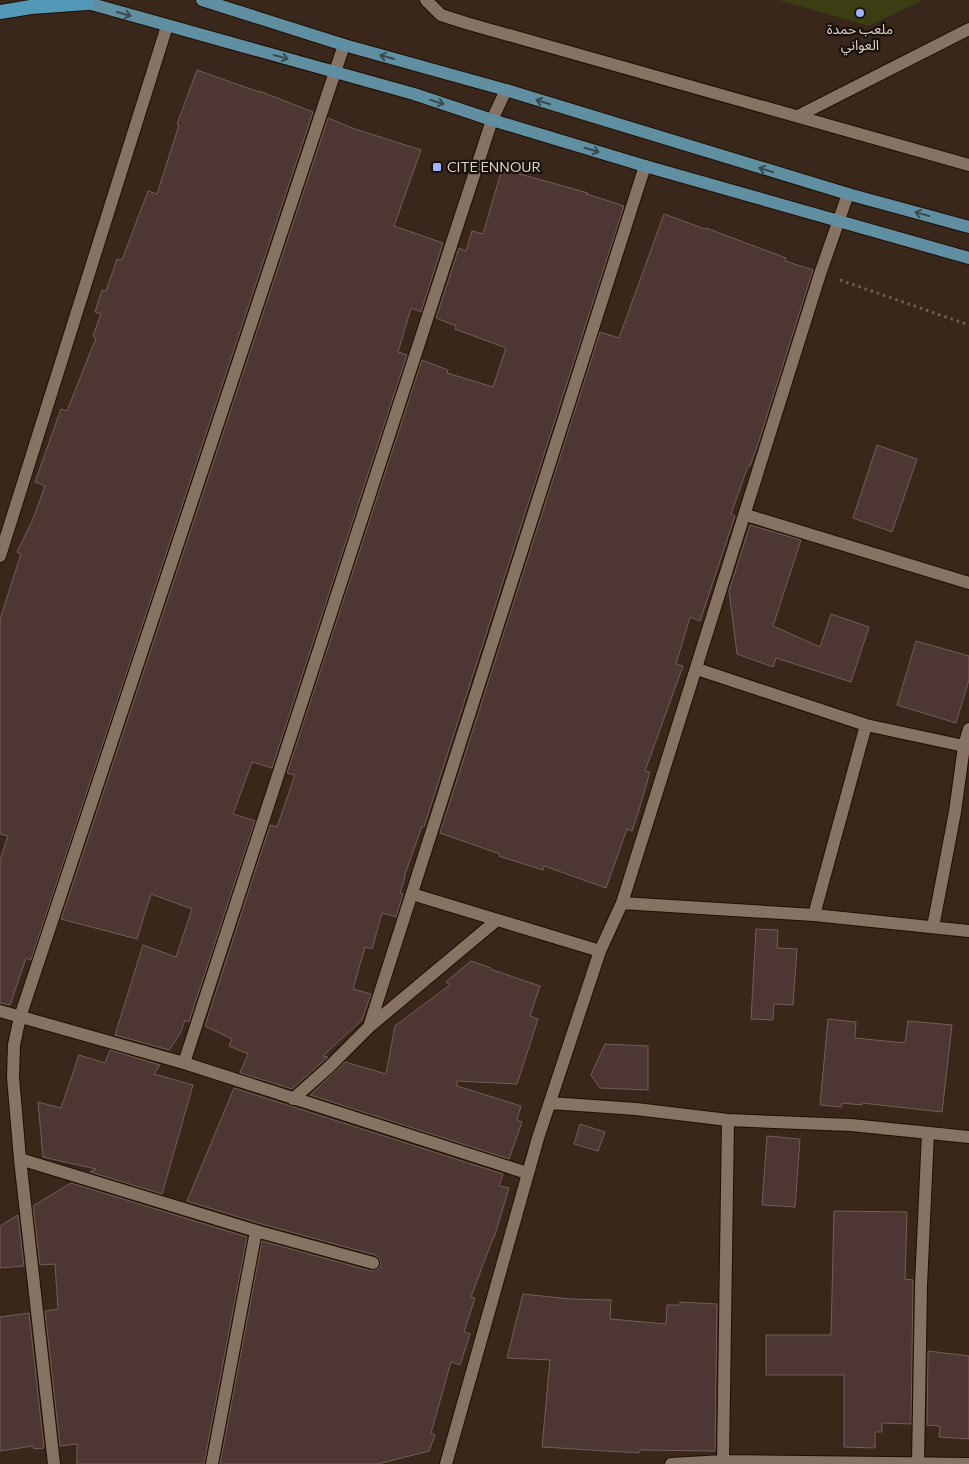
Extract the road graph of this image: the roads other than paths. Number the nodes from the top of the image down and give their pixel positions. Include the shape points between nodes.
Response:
1 (202, 0) edge
2 (426, 0) edge
3 (82, 2) edge
4 (0, 12) edge
5 (167, 26) junction
6 (969, 29) edge
7 (344, 44) junction
8 (334, 71) junction
9 (506, 90) junction
10 (798, 116) junction
11 (492, 120) junction
12 (969, 165) edge
13 (645, 166) junction
14 (848, 194) junction
15 (837, 222) junction
16 (969, 226) edge
17 (969, 258) edge
18 (746, 515) junction
19 (0, 556) edge
20 (969, 583) edge
21 (697, 668) junction
22 (866, 724) junction
23 (969, 729) edge
24 (964, 746) junction
25 (412, 894) junction
26 (622, 904) junction
27 (814, 915) junction
28 (497, 920) junction
29 (933, 927) junction
30 (969, 931) edge
31 (600, 951) junction
32 (0, 1011) edge
33 (20, 1017) junction
34 (368, 1027) junction
35 (184, 1063) junction
36 (293, 1099) junction
37 (550, 1103) junction
38 (728, 1120) junction
39 (928, 1133) junction
40 (969, 1137) edge
41 (20, 1159) junction
42 (527, 1173) junction
43 (256, 1232) junction
44 (373, 1263) dead end
45 (723, 1461) junction
46 (54, 1464) edge
47 (212, 1464) edge
48 (446, 1464) edge
49 (671, 1464) edge
50 (918, 1464) edge
51 (969, 1464) edge

1 - 7 main road
2 - 10 street via 441,15 466,23
3 - 4 highway
3 -> 5 main road
5 -> 8 main road
5 - 19 street
6 - 10 street
7 - 8 street
9 -> 7 main road
8 -> 11 main road
8 - 33 street
9 - 11 street
14 -> 9 main road
10 - 12 street
11 -> 13 main road
11 - 35 street
13 - 15 main road
13 - 25 street
14 - 15 street
16 -> 14 main road
15 - 17 main road
15 - 18 street
18 - 20 street
18 - 21 street
21 - 22 street
21 - 26 street
22 - 24 street
22 - 27 street
23 - 24 street
24 - 29 street
25 - 28 street
25 - 34 street
26 - 27 street
26 - 31 street
27 - 29 street
28 - 31 street
28 - 34 street
29 - 30 street
31 - 37 street
32 - 33 street
33 - 35 street
33 - 41 street via 14,1045 13,1077
34 - 36 street
35 - 36 street
36 - 42 street
37 - 38 street
37 - 42 street
38 - 39 street
38 - 45 street
39 - 40 street
39 - 50 street
41 - 43 street
41 - 46 street
42 - 48 street
43 - 44 street
43 - 47 street
45 - 49 street
45 - 50 street
50 - 51 street

